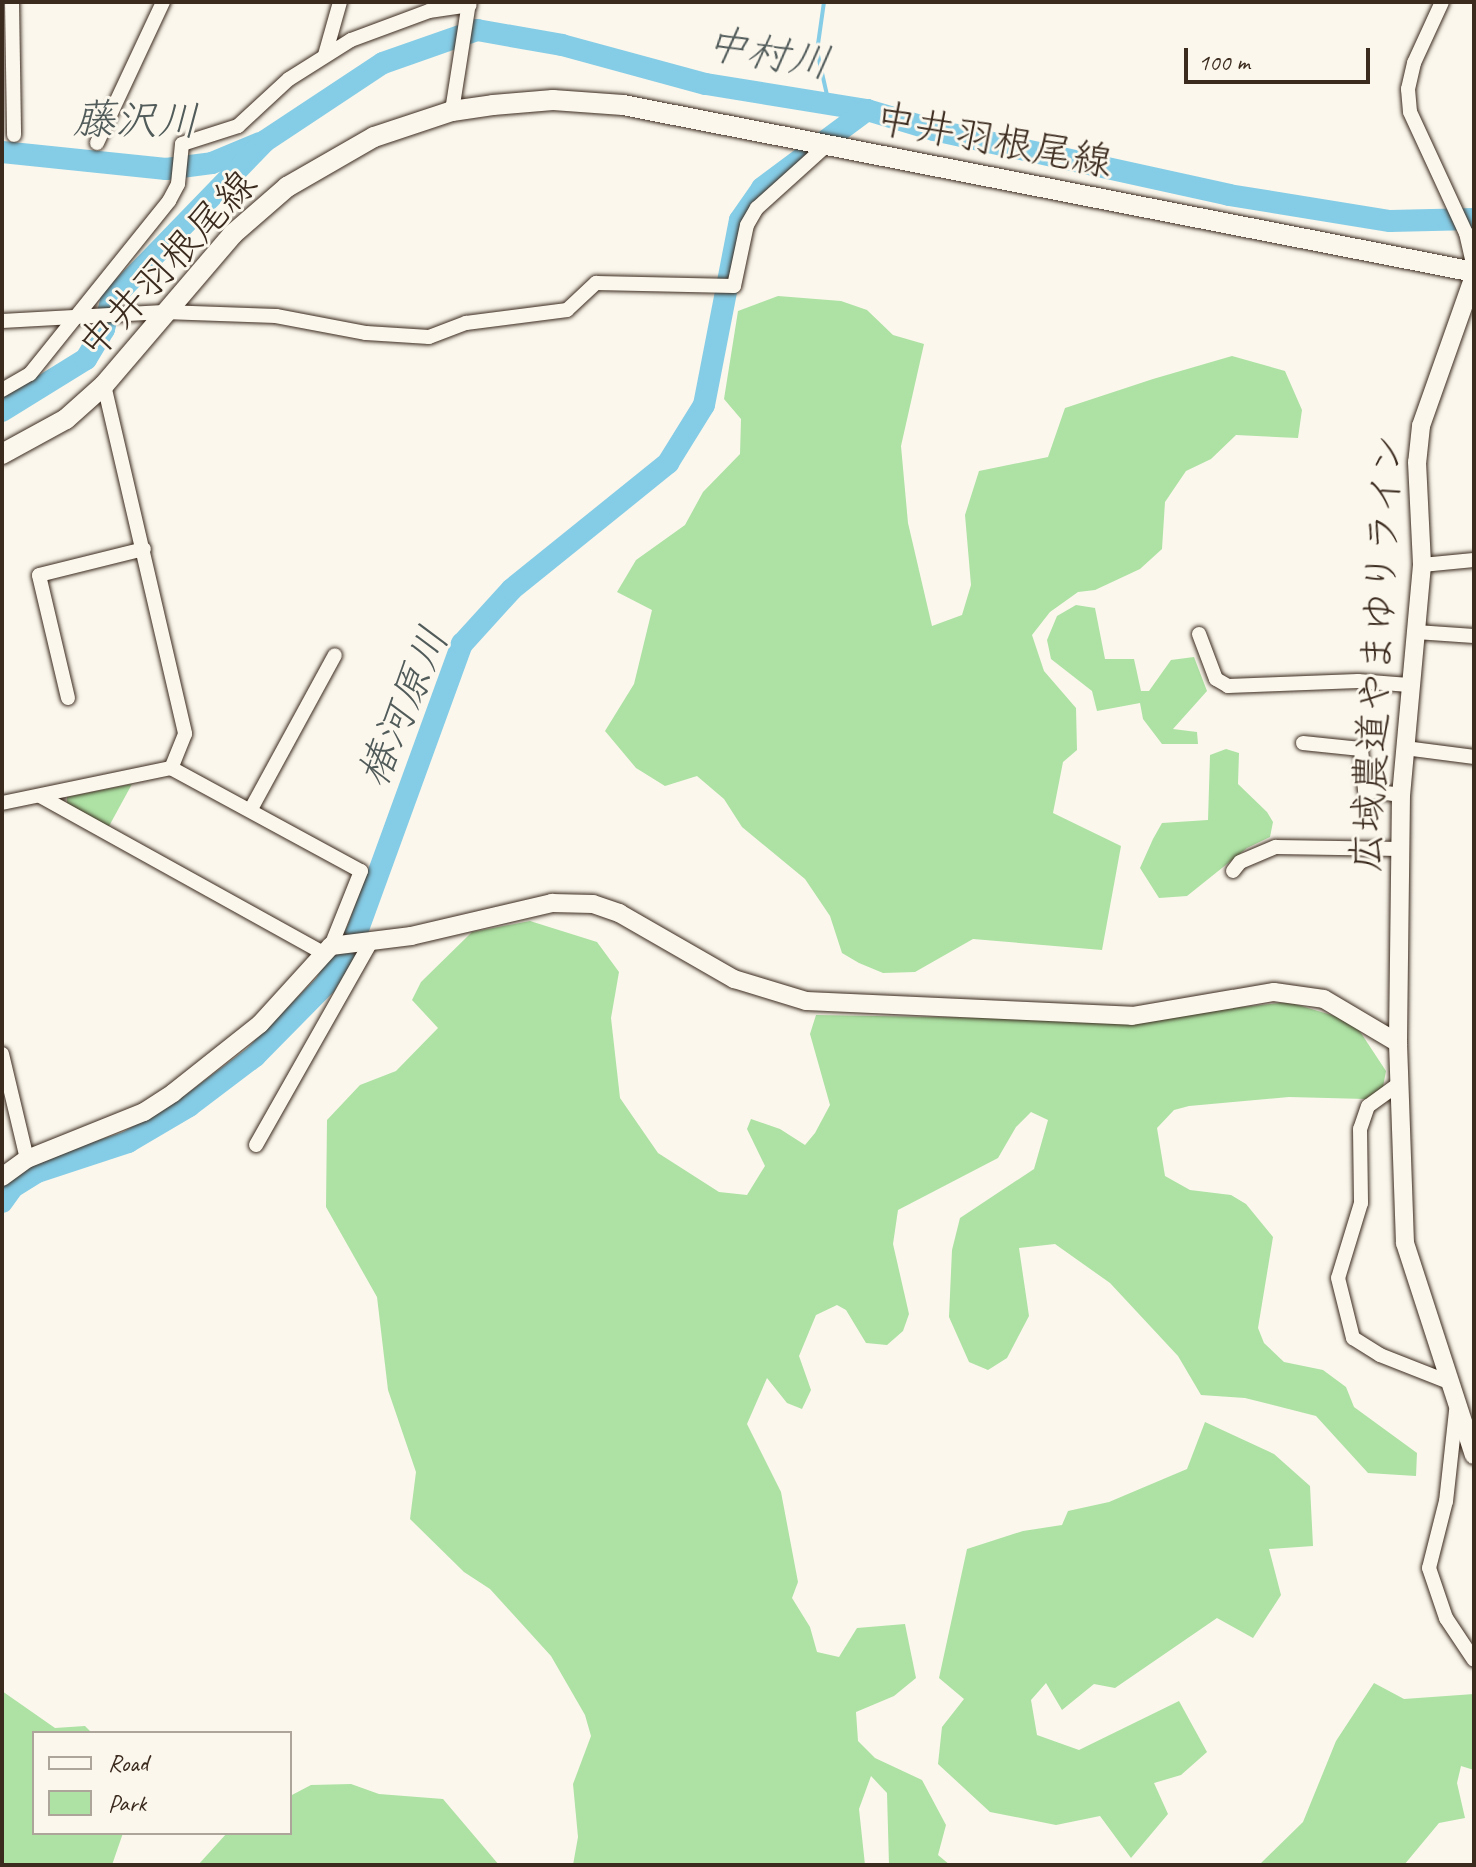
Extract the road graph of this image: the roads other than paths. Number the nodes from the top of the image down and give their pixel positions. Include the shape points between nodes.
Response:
1 (12, 2) edge
2 (163, 2) edge
3 (340, 2) edge
4 (1442, 2) edge
5 (469, 7) edge
6 (325, 55) junction
7 (452, 111) junction
8 (14, 135) dead end
9 (97, 143) dead end
10 (827, 145) junction
11 (1474, 272) edge
12 (164, 312) junction
13 (78, 317) junction
14 (2, 321) edge
15 (104, 385) junction
16 (2, 390) edge
17 (2, 454) edge
18 (144, 549) junction
19 (1474, 560) edge
20 (1422, 565) junction
21 (1416, 632) junction
22 (1199, 634) dead end
23 (1474, 636) edge
24 (335, 655) dead end
25 (1409, 685) junction
26 (68, 698) dead end
27 (1303, 743) dead end
28 (1405, 748) junction
29 (1474, 757) edge
30 (171, 768) junction
31 (1401, 795) junction
32 (40, 796) junction
33 (2, 803) edge
34 (251, 809) junction
35 (1401, 849) junction
36 (1233, 871) dead end
37 (366, 943) junction
38 (327, 950) junction
39 (1398, 1043) junction
40 (2, 1054) edge
41 (1400, 1083) junction
42 (256, 1145) dead end
43 (27, 1159) junction
44 (2, 1177) edge
45 (1446, 1381) junction
46 (1456, 1411) junction
47 (1474, 1455) edge
48 (1474, 1660) edge

1 - 8 street
2 - 9 street
3 - 6 street
4 - 11 street via 1408,89 1410,112 1466,233
5 - 6 street via 416,15
5 - 7 street
6 - 13 street via 238,126 182,144 178,184
7 - 10 main road, 中井羽根尾線 via 567,101 623,105
7 - 12 main road, 中井羽根尾線 via 374,137 287,187 233,234
10 - 11 main road, 中井羽根尾線
10 - 12 street via 757,208 744,236 734,286 596,283 567,310 466,323 429,337 366,333 276,316
11 - 20 street, 広域農道やまゆりライン via 1421,426 1416,500
12 - 13 street
12 - 15 main road, 中井羽根尾線
13 - 14 street
13 - 16 street via 30,374
15 - 17 main road, 中井羽根尾線 via 66,419
15 - 18 street
18 - 26 street via 39,575
18 - 30 street via 185,734
19 - 20 street
20 - 21 street, 広域農道やまゆりライン
21 - 23 street
21 - 25 street, 広域農道やまゆりライン
22 - 25 street via 1216,679 1228,686 1344,681
24 - 34 street
25 - 28 street, 広域農道やまゆりライン
27 - 31 street via 1361,749 1365,790
28 - 29 street
28 - 31 street, 広域農道やまゆりライン
30 - 32 street
30 - 34 street
31 - 35 street, 広域農道やまゆりライン
32 - 33 street
32 - 38 street
34 - 38 street via 361,871
35 - 36 street via 1348,844 1276,847 1240,862
35 - 39 street, 広域農道やまゆりライン
37 - 38 street
37 - 39 street via 533,906 581,903 635,920 752,988 796,999 1132,1016 1274,992 1324,999
37 - 42 street
38 - 43 street via 260,1024 173,1093 144,1112
39 - 41 street, 広域農道やまゆりライン
40 - 43 street
41 - 45 street, 広域農道やまゆりライン via 1405,1243
41 - 45 street via 1368,1106 1360,1129 1361,1203 1338,1278 1353,1338 1380,1355
43 - 44 street
45 - 46 street, 広域農道やまゆりライン
46 - 47 street, 広域農道やまゆりライン
46 - 48 street via 1446,1501 1429,1568 1446,1618

